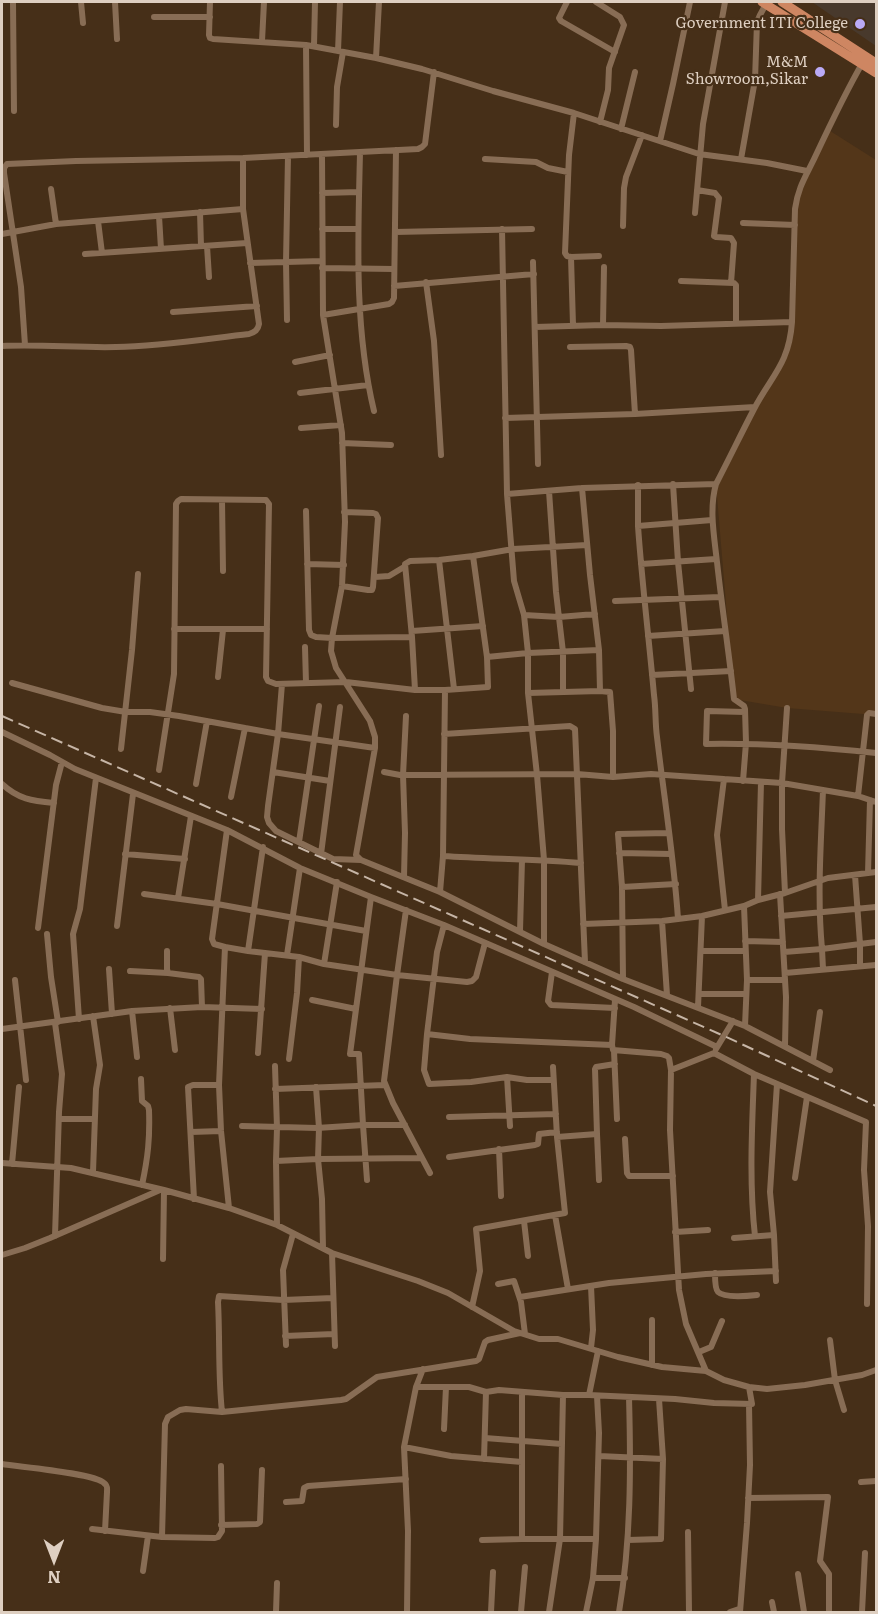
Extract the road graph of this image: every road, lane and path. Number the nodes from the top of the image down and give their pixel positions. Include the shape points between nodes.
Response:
1 (13, 2) edge
2 (81, 2) edge
3 (116, 2) edge
4 (210, 2) edge
5 (264, 2) edge
6 (315, 2) edge
7 (340, 2) edge
8 (380, 2) edge
9 (567, 2) edge
10 (596, 2) edge
11 (690, 2) edge
12 (726, 2) edge
13 (782, 2) edge
14 (764, 3) edge
15 (154, 17) dead end
16 (210, 17) junction
17 (83, 23) dead end
18 (117, 39) dead end
19 (262, 41) junction
20 (306, 45) junction
21 (314, 46) junction
22 (340, 51) junction
23 (615, 52) junction
24 (376, 58) junction
25 (864, 60) junction
26 (876, 63) edge
27 (434, 72) junction
28 (634, 72) dead end
29 (876, 73) edge
30 (14, 111) dead end
31 (574, 113) junction
32 (600, 122) junction
33 (336, 125) dead end
34 (621, 129) junction
35 (642, 135) junction
36 (660, 141) junction
37 (396, 150) junction
38 (360, 153) junction
39 (322, 154) junction
40 (699, 154) junction
41 (288, 156) junction
42 (308, 156) junction
43 (243, 158) junction
44 (485, 159) dead end
45 (741, 159) junction
46 (807, 171) junction
47 (568, 172) junction
48 (51, 189) dead end
49 (697, 190) junction
50 (359, 192) junction
51 (322, 193) junction
52 (243, 209) junction
53 (200, 212) junction
54 (695, 213) dead end
55 (159, 216) junction
56 (98, 221) junction
57 (743, 223) dead end
58 (56, 224) junction
59 (795, 225) junction
60 (623, 226) dead end
61 (322, 229) junction
62 (358, 229) junction
63 (502, 229) junction
64 (532, 229) dead end
65 (13, 232) junction
66 (395, 232) junction
67 (2, 234) edge
68 (248, 243) junction
69 (204, 246) junction
70 (161, 249) junction
71 (102, 253) junction
72 (85, 254) dead end
73 (599, 256) dead end
74 (571, 257) junction
75 (250, 262) junction
76 (286, 262) junction
77 (533, 262) dead end
78 (322, 265) junction
79 (604, 267) dead end
80 (358, 268) junction
81 (394, 269) junction
82 (534, 274) junction
83 (503, 276) junction
84 (209, 277) dead end
85 (681, 281) dead end
86 (426, 282) junction
87 (731, 283) junction
88 (394, 286) junction
89 (257, 306) junction
90 (359, 309) junction
91 (172, 312) dead end
92 (323, 315) junction
93 (287, 320) dead end
94 (792, 322) junction
95 (736, 323) junction
96 (603, 325) junction
97 (573, 326) junction
98 (535, 327) junction
99 (25, 345) junction
100 (2, 346) edge
101 (570, 347) dead end
102 (330, 355) junction
103 (295, 363) dead end
104 (368, 385) junction
105 (335, 388) junction
106 (300, 393) dead end
107 (755, 407) junction
108 (374, 411) dead end
109 (635, 414) junction
110 (506, 418) junction
111 (536, 418) junction
112 (340, 425) junction
113 (301, 428) dead end
114 (342, 443) junction
115 (391, 445) dead end
116 (441, 455) dead end
117 (538, 464) dead end
118 (716, 483) junction
119 (673, 484) junction
120 (638, 485) junction
121 (582, 488) junction
122 (549, 491) junction
123 (507, 494) junction
124 (222, 500) junction
125 (306, 511) dead end
126 (344, 512) junction
127 (712, 520) junction
128 (675, 523) junction
129 (638, 526) junction
130 (587, 545) junction
131 (553, 546) junction
132 (513, 549) junction
133 (473, 556) junction
134 (716, 559) junction
135 (439, 560) junction
136 (678, 562) junction
137 (307, 564) junction
138 (641, 564) junction
139 (344, 565) junction
140 (404, 567) junction
141 (223, 571) dead end
142 (138, 574) dead end
143 (375, 577) junction
144 (342, 586) junction
145 (720, 597) junction
146 (682, 599) junction
147 (615, 601) dead end
148 (644, 601) junction
149 (595, 614) junction
150 (524, 615) junction
151 (559, 616) junction
152 (483, 626) junction
153 (447, 628) junction
154 (174, 629) junction
155 (267, 629) junction
156 (223, 630) junction
157 (725, 631) junction
158 (412, 634) junction
159 (685, 634) junction
160 (648, 636) junction
161 (332, 638) junction
162 (305, 646) dead end
163 (599, 650) junction
164 (563, 652) junction
165 (528, 653) junction
166 (487, 657) junction
167 (731, 671) junction
168 (689, 673) junction
169 (652, 675) junction
170 (218, 677) dead end
171 (346, 682) junction
172 (12, 683) dead end
173 (306, 683) junction
174 (282, 684) junction
175 (454, 689) junction
176 (691, 689) dead end
177 (415, 690) junction
178 (445, 690) junction
179 (600, 690) junction
180 (563, 691) junction
181 (528, 693) junction
182 (319, 706) dead end
183 (340, 707) dead end
184 (787, 708) dead end
185 (126, 712) junction
186 (745, 712) junction
187 (169, 714) junction
188 (876, 714) edge
189 (406, 716) dead end
190 (207, 721) junction
191 (245, 728) junction
192 (531, 729) junction
193 (2, 732) edge
194 (278, 734) junction
195 (444, 734) junction
196 (314, 739) junction
197 (335, 742) junction
198 (746, 743) junction
199 (785, 744) junction
200 (375, 748) junction
201 (122, 749) dead end
202 (863, 752) junction
203 (876, 753) edge
204 (62, 762) junction
205 (159, 770) dead end
206 (273, 772) junction
207 (384, 772) dead end
208 (577, 774) junction
209 (403, 775) junction
210 (444, 775) junction
211 (537, 775) junction
212 (662, 775) junction
213 (613, 777) junction
214 (96, 778) junction
215 (309, 778) junction
216 (724, 779) junction
217 (330, 781) junction
218 (743, 781) junction
219 (761, 782) junction
220 (783, 783) junction
221 (2, 784) edge
222 (196, 784) dead end
223 (823, 790) junction
224 (134, 794) junction
225 (858, 796) junction
226 (231, 797) dead end
227 (873, 801) edge
228 (54, 803) junction
229 (191, 816) junction
230 (227, 830) junction
231 (668, 833) junction
232 (299, 842) junction
233 (263, 847) junction
234 (619, 853) junction
235 (125, 854) junction
236 (321, 854) junction
237 (671, 854) junction
238 (443, 856) junction
239 (185, 859) junction
240 (361, 860) junction
241 (522, 860) junction
242 (544, 860) junction
243 (580, 862) junction
244 (300, 868) junction
245 (876, 872) edge
246 (868, 873) junction
247 (855, 875) junction
248 (404, 876) junction
249 (819, 881) junction
250 (337, 882) junction
251 (676, 884) junction
252 (622, 887) junction
253 (440, 892) junction
254 (144, 894) dead end
255 (782, 894) junction
256 (371, 897) junction
257 (178, 898) junction
258 (758, 900) junction
259 (217, 904) junction
260 (744, 906) junction
261 (876, 908) edge
262 (857, 909) junction
263 (254, 910) junction
264 (406, 910) junction
265 (725, 910) junction
266 (819, 913) junction
267 (702, 916) junction
268 (781, 916) junction
269 (292, 918) junction
270 (678, 919) junction
271 (662, 921) junction
272 (622, 923) junction
273 (330, 924) junction
274 (583, 924) junction
275 (444, 925) junction
276 (117, 926) dead end
277 (38, 927) dead end
278 (366, 931) junction
279 (520, 931) junction
280 (47, 934) dead end
281 (744, 941) junction
282 (783, 942) junction
283 (876, 942) edge
284 (485, 943) junction
285 (544, 944) junction
286 (860, 944) junction
287 (225, 947) junction
288 (822, 949) junction
289 (167, 951) dead end
290 (248, 951) junction
291 (701, 951) junction
292 (745, 951) junction
293 (784, 952) junction
294 (265, 953) junction
295 (287, 955) junction
296 (299, 957) junction
297 (585, 962) junction
298 (324, 964) junction
299 (876, 965) edge
300 (860, 966) junction
301 (109, 969) dead end
302 (823, 969) junction
303 (361, 970) junction
304 (130, 971) dead end
305 (552, 972) junction
306 (168, 973) junction
307 (396, 975) junction
308 (785, 976) junction
309 (623, 979) junction
310 (15, 980) dead end
311 (434, 980) junction
312 (747, 980) junction
313 (699, 994) junction
314 (746, 994) junction
315 (668, 995) junction
316 (312, 1000) dead end
317 (615, 1000) junction
318 (202, 1007) junction
319 (223, 1007) junction
320 (698, 1007) junction
321 (170, 1008) junction
322 (615, 1008) junction
323 (262, 1009) junction
324 (356, 1009) junction
325 (132, 1011) junction
326 (820, 1012) dead end
327 (112, 1014) junction
328 (93, 1016) junction
329 (79, 1019) junction
330 (733, 1021) junction
331 (57, 1023) junction
332 (745, 1026) junction
333 (20, 1027) junction
334 (2, 1029) edge
335 (427, 1034) junction
336 (784, 1046) junction
337 (613, 1048) junction
338 (175, 1050) dead end
339 (716, 1050) junction
340 (258, 1053) dead end
341 (137, 1058) dead end
342 (289, 1059) dead end
343 (813, 1061) junction
344 (615, 1064) junction
345 (275, 1066) dead end
346 (553, 1067) dead end
347 (671, 1070) junction
348 (830, 1070) dead end
349 (754, 1074) junction
350 (507, 1077) junction
351 (141, 1079) dead end
352 (26, 1080) dead end
353 (554, 1080) junction
354 (777, 1084) junction
355 (219, 1085) junction
356 (361, 1085) junction
357 (385, 1085) junction
358 (19, 1087) dead end
359 (316, 1087) junction
360 (275, 1089) junction
361 (807, 1097) junction
362 (556, 1114) junction
363 (509, 1115) junction
364 (448, 1117) dead end
365 (58, 1119) junction
366 (94, 1119) junction
367 (617, 1119) dead end
368 (363, 1125) junction
369 (405, 1125) junction
370 (242, 1126) dead end
371 (510, 1126) dead end
372 (277, 1128) junction
373 (319, 1128) junction
374 (221, 1131) junction
375 (191, 1132) junction
376 (557, 1134) junction
377 (597, 1134) junction
378 (625, 1139) dead end
379 (499, 1149) junction
380 (449, 1157) dead end
381 (422, 1158) junction
382 (318, 1159) junction
383 (365, 1159) junction
384 (276, 1161) junction
385 (2, 1163) edge
386 (12, 1164) junction
387 (57, 1166) junction
388 (93, 1172) junction
389 (430, 1173) dead end
390 (673, 1176) junction
391 (795, 1178) dead end
392 (367, 1180) dead end
393 (599, 1180) dead end
394 (142, 1185) junction
395 (162, 1190) junction
396 (501, 1196) dead end
397 (194, 1198) junction
398 (229, 1208) junction
399 (555, 1215) junction
400 (524, 1221) junction
401 (277, 1225) junction
402 (868, 1226) junction
403 (876, 1226) edge
404 (708, 1230) dead end
405 (675, 1232) junction
406 (293, 1234) junction
407 (774, 1235) junction
408 (55, 1236) junction
409 (755, 1236) junction
410 (734, 1238) dead end
411 (323, 1248) junction
412 (332, 1253) junction
413 (2, 1255) edge
414 (528, 1256) dead end
415 (163, 1259) dead end
416 (776, 1271) junction
417 (715, 1273) junction
418 (678, 1276) junction
419 (776, 1281) dead end
420 (498, 1284) dead end
421 (591, 1286) junction
422 (568, 1289) junction
423 (757, 1295) dead end
424 (520, 1297) junction
425 (333, 1298) junction
426 (283, 1300) junction
427 (867, 1304) dead end
428 (472, 1307) junction
429 (652, 1320) dead end
430 (722, 1321) dead end
431 (334, 1334) junction
432 (523, 1334) junction
433 (285, 1336) junction
434 (830, 1340) dead end
435 (286, 1345) dead end
436 (335, 1346) dead end
437 (591, 1348) junction
438 (598, 1351) junction
439 (699, 1352) junction
440 (652, 1365) junction
441 (423, 1370) junction
442 (876, 1370) edge
443 (706, 1371) junction
444 (835, 1380) junction
445 (416, 1387) junction
446 (446, 1387) junction
447 (748, 1387) junction
448 (486, 1392) junction
449 (522, 1392) junction
450 (563, 1395) junction
451 (589, 1395) junction
452 (597, 1396) junction
453 (628, 1397) junction
454 (659, 1398) junction
455 (749, 1404) junction
456 (844, 1410) dead end
457 (222, 1412) junction
458 (444, 1429) dead end
459 (484, 1438) junction
460 (522, 1441) junction
461 (562, 1444) junction
462 (404, 1448) junction
463 (599, 1456) junction
464 (631, 1458) junction
465 (484, 1459) junction
466 (663, 1459) junction
467 (522, 1462) junction
468 (2, 1464) edge
469 (220, 1467) dead end
470 (262, 1470) dead end
471 (406, 1479) junction
472 (876, 1481) edge
473 (861, 1482) dead end
474 (748, 1498) junction
475 (286, 1502) dead end
476 (221, 1525) junction
477 (92, 1529) dead end
478 (105, 1531) junction
479 (688, 1532) dead end
480 (148, 1536) junction
481 (162, 1537) junction
482 (522, 1539) junction
483 (560, 1539) junction
484 (596, 1539) junction
485 (482, 1540) dead end
486 (628, 1540) junction
487 (865, 1553) dead end
488 (525, 1567) dead end
489 (143, 1571) dead end
490 (493, 1572) dead end
491 (798, 1574) dead end
492 (593, 1578) junction
493 (625, 1578) junction
494 (277, 1583) dead end
495 (772, 1602) dead end
496 (739, 1611) edge
497 (276, 1612) edge
498 (407, 1612) edge
499 (491, 1612) edge
500 (521, 1612) edge
501 (549, 1612) edge
502 (586, 1612) edge
503 (619, 1612) edge
504 (689, 1612) edge
505 (730, 1612) edge
506 (774, 1612) edge
507 (804, 1612) edge
508 (829, 1612) edge
509 (862, 1612) edge

1 - 30 street
2 - 17 street
3 - 18 street
4 - 16 street
5 - 19 street
6 - 21 street
7 - 22 street
8 - 24 street
9 - 23 street via 560,14 561,21
10 - 23 street via 623,21
11 - 36 street
12 - 40 street
13 - 25 main road
14 - 25 main road
14 - 45 street via 757,22 754,80
15 - 16 street
16 - 19 street via 210,38
19 - 20 street
20 - 21 street
20 - 42 street
21 - 22 street
22 - 24 street
22 - 33 street
23 - 32 street
24 - 27 street
25 - 26 main road
25 - 29 main road
25 - 46 street
27 - 31 street
27 - 37 street via 425,144 418,149
28 - 34 street
31 - 32 street
31 - 47 street
32 - 34 street
34 - 35 street
35 - 36 street
35 - 60 street via 626,177
36 - 40 street
37 - 38 street
37 - 66 street
38 - 39 street
38 - 50 street
39 - 42 street
39 - 51 street
40 - 45 street
40 - 49 street
41 - 42 street
41 - 43 street
41 - 76 street
43 - 52 street
43 - 65 street via 7,164 4,173
44 - 47 street via 536,162
45 - 46 street
46 - 59 street via 797,195
47 - 74 street via 565,253
48 - 58 street
49 - 54 street
49 - 87 street via 718,195 714,236 733,240
50 - 51 street
50 - 62 street
51 - 61 street
52 - 53 street
52 - 68 street
53 - 55 street
53 - 69 street
55 - 56 street
55 - 70 street
56 - 58 street
56 - 71 street
57 - 59 street
58 - 65 street
59 - 94 street
61 - 62 street
61 - 78 street
62 - 80 street
63 - 64 street
63 - 66 street
63 - 83 street
65 - 67 street
65 - 99 street
66 - 81 street
68 - 69 street
68 - 75 street
69 - 70 street
69 - 84 street
70 - 71 street
71 - 72 street
73 - 74 street
74 - 97 street
75 - 76 street
75 - 89 street
76 - 78 street
76 - 93 street
77 - 82 street
78 - 80 street
78 - 92 street
79 - 96 street
80 - 81 street
80 - 90 street
81 - 88 street
82 - 83 street
82 - 98 street
83 - 86 street
83 - 110 street
85 - 87 street
86 - 88 street
86 - 116 street
87 - 95 street via 736,285
88 - 90 street via 394,298 389,304
89 - 91 street
89 - 99 street via 258,328 249,334 156,345
90 - 92 street
90 - 104 street
92 - 102 street
94 - 95 street
94 - 107 street via 788,351
95 - 96 street
96 - 97 street
97 - 98 street
98 - 111 street
99 - 100 street
101 - 109 street via 630,347
102 - 103 street
102 - 105 street
104 - 105 street
104 - 108 street
105 - 106 street
105 - 112 street
107 - 109 street
107 - 118 street
109 - 111 street
110 - 111 street
110 - 123 street
111 - 117 street
112 - 113 street
112 - 114 street
114 - 115 street
114 - 126 street
118 - 119 street
118 - 127 street
119 - 120 street
119 - 128 street
120 - 121 street
120 - 129 street
121 - 122 street
121 - 130 street
122 - 123 street
122 - 131 street
123 - 132 street
124 - 141 street
124 - 154 street via 181,499 176,504
124 - 155 street via 266,500 269,504
125 - 137 street
126 - 139 street
126 - 143 street via 373,513 378,518
127 - 128 street
127 - 134 street
128 - 129 street
128 - 136 street
129 - 138 street
130 - 131 street
130 - 149 street
131 - 132 street
131 - 151 street
132 - 133 street
132 - 150 street via 514,581
133 - 135 street
133 - 152 street
134 - 136 street
134 - 145 street
135 - 140 street via 410,561
135 - 153 street
136 - 138 street
136 - 146 street
137 - 139 street
137 - 161 street via 309,630 316,637
138 - 148 street
139 - 144 street
140 - 143 street via 388,576
140 - 158 street
142 - 185 street
143 - 144 street via 372,590
144 - 161 street
145 - 146 street
145 - 157 street
146 - 148 street
146 - 159 street
147 - 148 street
148 - 160 street
149 - 151 street
149 - 163 street
150 - 151 street
150 - 165 street
151 - 164 street
152 - 153 street
152 - 166 street
153 - 158 street
153 - 175 street
154 - 156 street
154 - 187 street
155 - 156 street
155 - 174 street via 268,681
156 - 170 street
157 - 159 street
157 - 167 street
158 - 161 street
158 - 177 street
159 - 160 street
159 - 168 street
160 - 169 street
161 - 171 street via 333,662
162 - 173 street
163 - 164 street
163 - 179 street
164 - 165 street
164 - 180 street
165 - 166 street
165 - 181 street
166 - 175 street via 488,687
167 - 168 street
167 - 186 street via 734,699 744,706
168 - 169 street
168 - 176 street
169 - 212 street
171 - 173 street
171 - 177 street
171 - 200 street via 370,721
172 - 185 street
173 - 174 street
174 - 194 street
175 - 178 street
177 - 178 street
178 - 195 street
179 - 180 street
179 - 213 street via 610,692
180 - 181 street
181 - 192 street
182 - 196 street
183 - 197 street
184 - 199 street
185 - 187 street
185 - 201 street
186 - 198 street
186 - 198 street via 707,711 706,744
187 - 190 street
187 - 205 street
188 - 202 street via 867,715
189 - 209 street
190 - 191 street
190 - 222 street
191 - 194 street
191 - 226 street
192 - 195 street
192 - 208 street via 574,727
192 - 211 street
193 - 204 street
194 - 196 street
194 - 206 street
195 - 210 street
196 - 197 street
196 - 215 street
197 - 200 street
197 - 217 street
198 - 199 street
198 - 218 street
199 - 202 street
199 - 220 street
200 - 240 street via 356,855
202 - 203 street
202 - 225 street
204 - 214 street
204 - 228 street
206 - 215 street
206 - 232 street via 269,823 276,831
207 - 209 street
208 - 211 street
208 - 213 street
208 - 243 street
209 - 210 street
209 - 248 street
210 - 211 street
210 - 238 street
211 - 242 street
212 - 213 street
212 - 216 street
212 - 231 street
214 - 224 street
214 - 329 street via 80,909 73,934
215 - 217 street
215 - 232 street
216 - 218 street
216 - 265 street via 717,835
217 - 236 street
218 - 219 street
219 - 220 street
219 - 258 street
220 - 223 street
220 - 255 street
221 - 228 street via 19,797
223 - 225 street
223 - 249 street
224 - 229 street
224 - 235 street
225 - 227 street
227 - 246 street
228 - 277 street
229 - 230 street
229 - 239 street
230 - 233 street
230 - 259 street
231 - 234 street via 618,834
231 - 237 street
232 - 236 street
233 - 244 street
233 - 263 street
234 - 237 street
234 - 252 street
235 - 239 street
235 - 276 street
236 - 240 street via 333,859
237 - 251 street
238 - 241 street
238 - 253 street
239 - 257 street
240 - 248 street
241 - 242 street
241 - 279 street
242 - 243 street
242 - 285 street
243 - 274 street
244 - 250 street
244 - 269 street
245 - 246 street
246 - 247 street
247 - 249 street
247 - 262 street
248 - 253 street
249 - 255 street
249 - 266 street
250 - 256 street
250 - 273 street
251 - 252 street
251 - 270 street
252 - 272 street
253 - 279 street
254 - 257 street
255 - 258 street
255 - 268 street
256 - 264 street
256 - 278 street
257 - 259 street
258 - 260 street
259 - 263 street
259 - 287 street via 212,942
260 - 265 street
260 - 281 street
261 - 262 street
262 - 266 street
262 - 286 street
263 - 269 street
263 - 290 street
264 - 275 street
264 - 307 street
265 - 267 street
266 - 268 street
266 - 288 street
267 - 270 street
267 - 291 street
268 - 282 street
269 - 273 street
269 - 295 street
270 - 271 street
271 - 272 street
271 - 315 street
272 - 274 street
272 - 309 street
273 - 278 street
273 - 298 street
274 - 297 street
275 - 284 street
275 - 311 street
278 - 303 street
279 - 285 street
280 - 331 street
281 - 282 street
281 - 292 street
282 - 293 street
283 - 286 street
284 - 305 street
284 - 311 street via 472,981
285 - 297 street
286 - 288 street
286 - 300 street
287 - 290 street
287 - 319 street
288 - 293 street
288 - 302 street
289 - 306 street
290 - 294 street
291 - 292 street
291 - 313 street
292 - 312 street
293 - 308 street
294 - 295 street
294 - 323 street
295 - 296 street
296 - 298 street
296 - 342 street
297 - 309 street
298 - 303 street
299 - 300 street
300 - 302 street
301 - 327 street
302 - 308 street
303 - 307 street
303 - 324 street
304 - 306 street
305 - 317 street
305 - 322 street via 550,1005
306 - 318 street via 201,979
307 - 311 street
307 - 357 street
308 - 312 street
308 - 336 street
309 - 315 street
310 - 333 street
311 - 335 street
312 - 314 street
313 - 314 street
313 - 320 street
314 - 332 street
315 - 320 street
316 - 324 street
317 - 322 street
317 - 339 street via 675,1026
318 - 319 street
318 - 321 street
319 - 323 street
319 - 355 street
320 - 330 street
321 - 325 street
321 - 338 street
322 - 337 street
323 - 340 street
324 - 356 street via 350,1054 359,1054
325 - 327 street
325 - 341 street
326 - 343 street
327 - 328 street
328 - 329 street
328 - 366 street via 100,1065
329 - 331 street
330 - 332 street
330 - 339 street
331 - 333 street
331 - 365 street via 63,1074
332 - 336 street
333 - 334 street
333 - 352 street
335 - 337 street
335 - 350 street via 424,1070 429,1084
336 - 343 street
337 - 344 street
337 - 347 street via 662,1054 669,1058
339 - 347 street
339 - 349 street
343 - 348 street
344 - 367 street
344 - 377 street via 595,1069
345 - 360 street
346 - 353 street
347 - 390 street
349 - 354 street
349 - 409 street
350 - 353 street
350 - 363 street
351 - 394 street via 142,1101 149,1110 150,1136
353 - 362 street
354 - 361 street
354 - 407 street via 770,1192
355 - 374 street
355 - 375 street via 188,1087
356 - 357 street
356 - 359 street
356 - 368 street
357 - 369 street
358 - 386 street
359 - 360 street
359 - 373 street
360 - 372 street
361 - 391 street
361 - 402 street via 866,1122
362 - 363 street
362 - 376 street
363 - 364 street
363 - 371 street
365 - 366 street
365 - 387 street
366 - 388 street
368 - 369 street
368 - 373 street
368 - 383 street
369 - 381 street
370 - 372 street
372 - 373 street
372 - 384 street
373 - 382 street
374 - 375 street
374 - 398 street
375 - 397 street
376 - 377 street
376 - 379 street via 539,1134 535,1145
376 - 399 street via 565,1213
377 - 393 street
378 - 390 street via 629,1176
379 - 380 street
379 - 396 street
381 - 383 street
381 - 389 street
382 - 383 street
382 - 384 street
382 - 411 street
383 - 392 street
384 - 401 street
385 - 386 street
386 - 387 street
387 - 388 street
387 - 408 street
388 - 394 street
390 - 405 street
394 - 395 street
395 - 397 street
395 - 408 street
395 - 415 street
397 - 398 street
398 - 401 street
399 - 400 street
399 - 422 street
400 - 414 street
400 - 428 street via 476,1229 480,1271
401 - 406 street
402 - 403 street
402 - 427 street
404 - 405 street
405 - 418 street
406 - 411 street
406 - 426 street via 283,1269
407 - 409 street
407 - 416 street
408 - 413 street
409 - 410 street
411 - 412 street
412 - 425 street
412 - 428 street via 418,1281
416 - 417 street
416 - 419 street
417 - 418 street
417 - 423 street via 719,1293
418 - 421 street
418 - 439 street via 686,1324
420 - 424 street via 514,1281
421 - 422 street
421 - 437 street
422 - 424 street
424 - 432 street
425 - 426 street
425 - 431 street
426 - 433 street
426 - 457 street via 222,1295 218,1298
428 - 432 street
429 - 440 street
430 - 439 street via 711,1347
431 - 433 street
431 - 436 street
432 - 437 street
432 - 441 street via 488,1340 476,1361
433 - 435 street
434 - 444 street
437 - 438 street
438 - 440 street
438 - 451 street
439 - 443 street
440 - 443 street
441 - 445 street
441 - 457 street via 377,1377 346,1399
442 - 444 street
443 - 447 street
444 - 447 street via 785,1388
444 - 456 street
445 - 446 street
445 - 462 street
446 - 448 street
446 - 458 street
447 - 455 street
448 - 449 street
448 - 459 street
449 - 450 street
449 - 460 street
450 - 451 street
450 - 461 street
451 - 452 street
452 - 453 street
452 - 463 street
453 - 454 street
453 - 464 street
454 - 455 street
454 - 466 street
455 - 474 street
457 - 481 street via 186,1409 168,1417 164,1433
459 - 460 street
459 - 465 street
460 - 461 street
460 - 467 street
461 - 483 street
462 - 465 street
462 - 471 street
463 - 464 street
463 - 484 street
464 - 466 street
464 - 486 street
465 - 467 street
466 - 486 street via 661,1539
467 - 482 street
468 - 478 street via 102,1481 107,1487
469 - 476 street
470 - 476 street via 260,1522
471 - 475 street via 308,1486 303,1488 302,1501
471 - 498 street
472 - 473 street
474 - 496 street
474 - 508 street via 828,1497 820,1562 829,1574
476 - 481 street via 221,1535 215,1538
477 - 478 street
478 - 480 street
479 - 504 street
480 - 481 street
480 - 489 street
482 - 483 street
482 - 485 street
483 - 484 street
483 - 501 street
484 - 492 street
486 - 493 street
487 - 509 street
488 - 500 street
490 - 499 street
491 - 507 street
492 - 493 street
492 - 502 street
493 - 503 street
494 - 497 street
495 - 506 street
496 - 505 street

